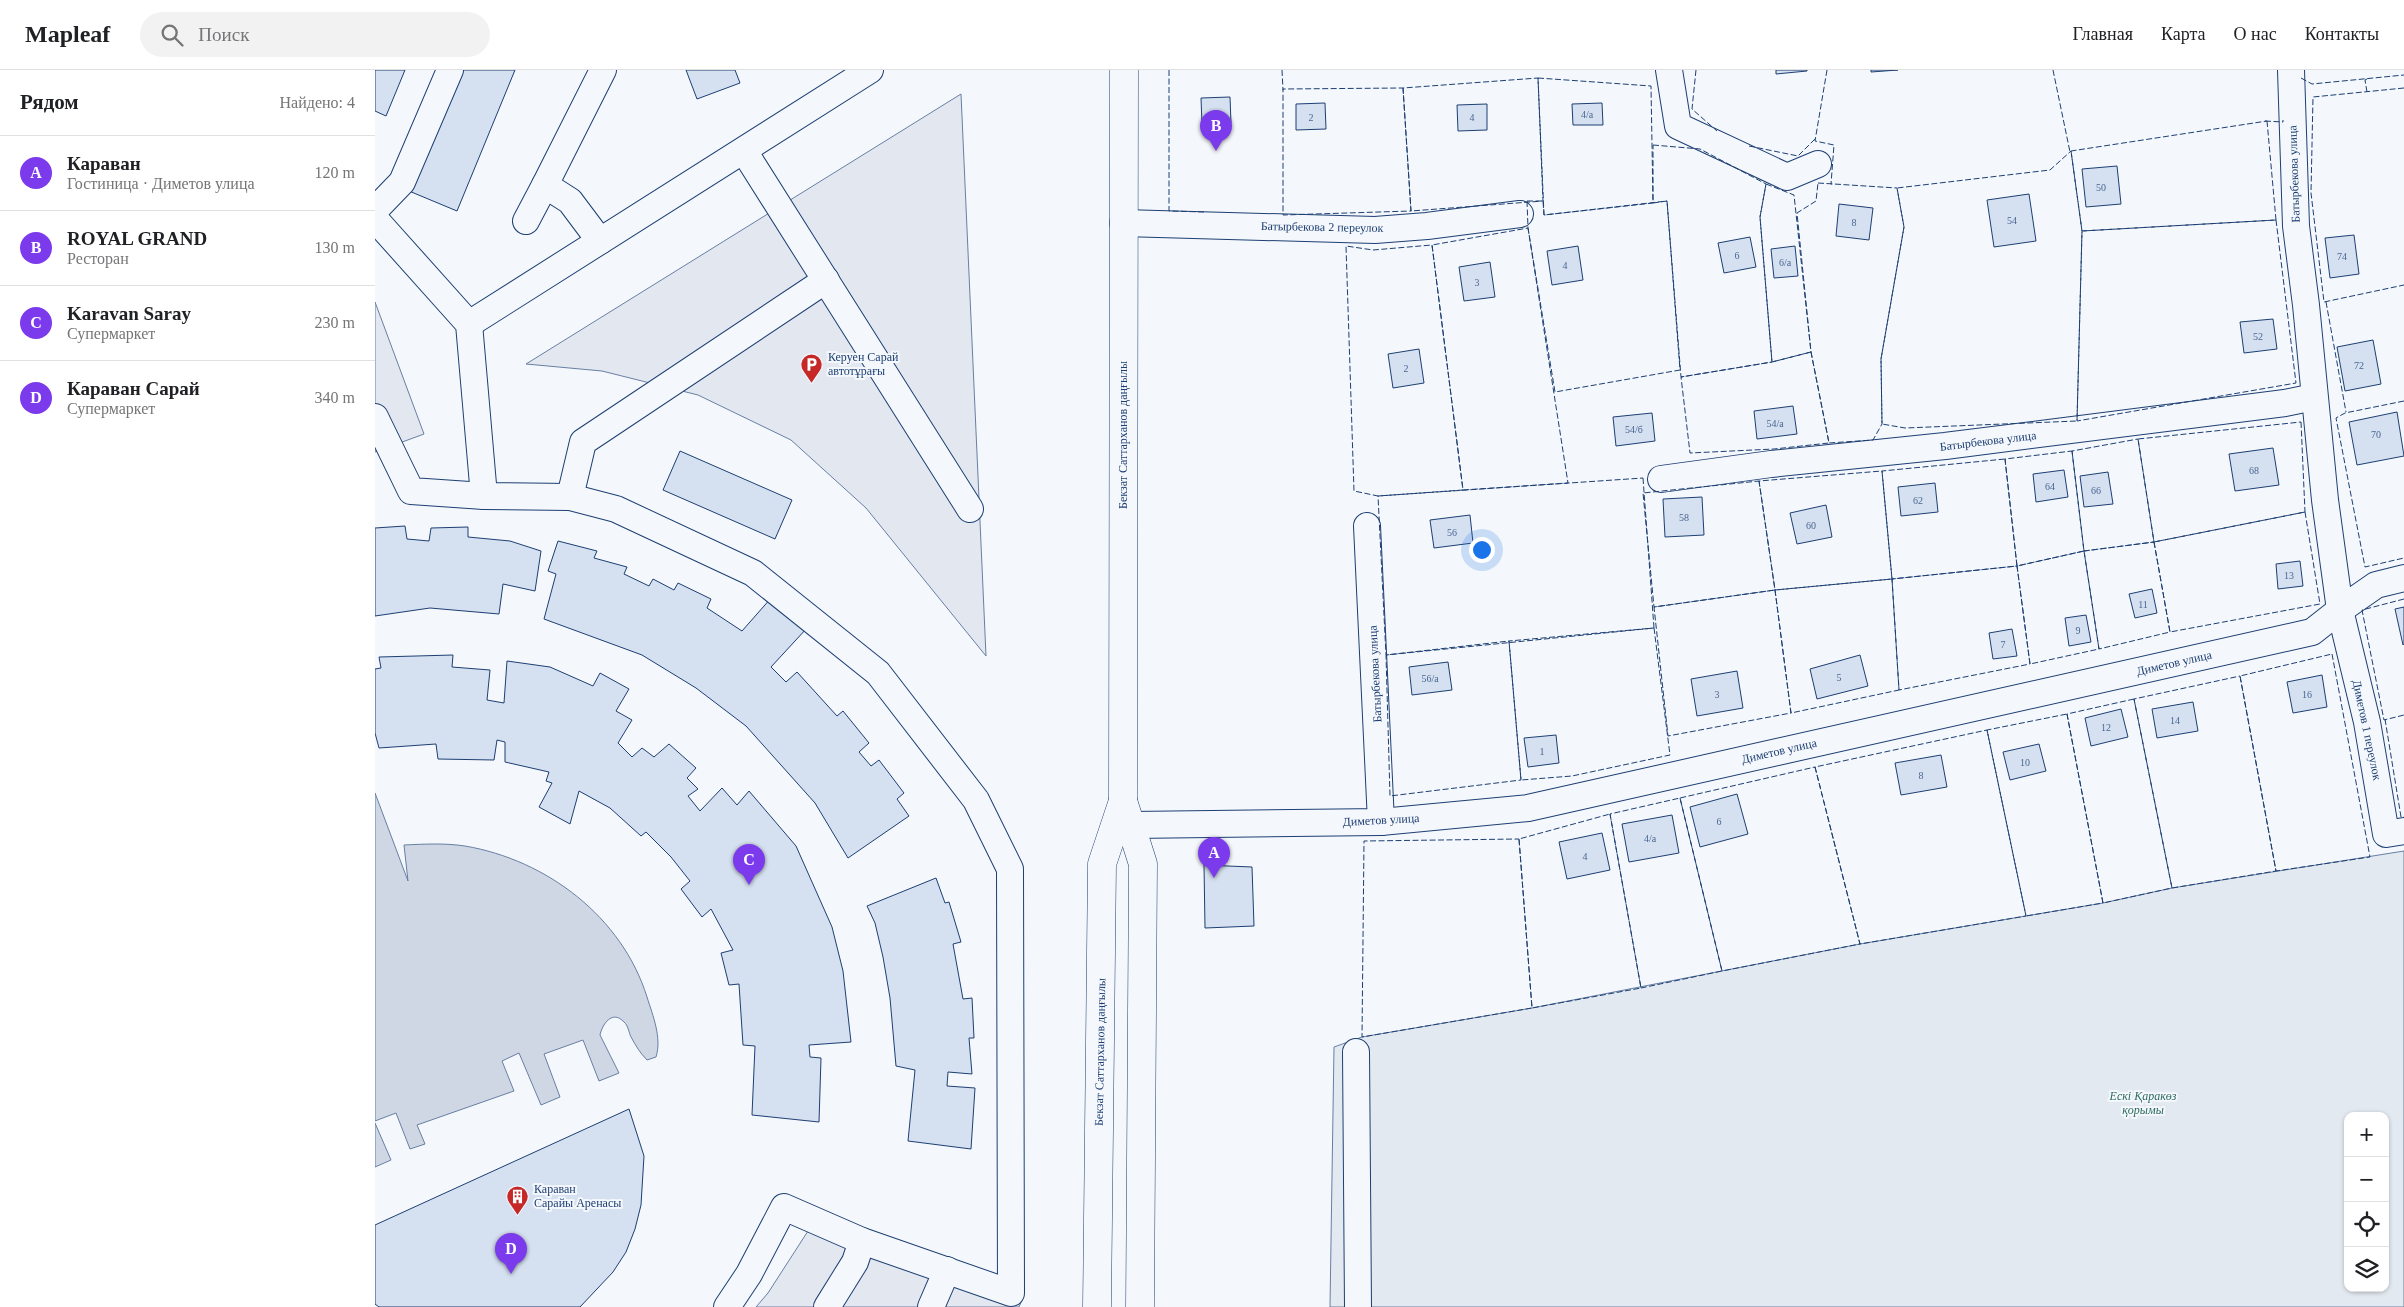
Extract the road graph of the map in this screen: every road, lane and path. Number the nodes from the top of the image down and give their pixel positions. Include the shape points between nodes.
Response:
1 (450, 70) edge
2 (603, 70) edge
3 (870, 70) edge
4 (1124, 70) edge
5 (1669, 70) edge
6 (2291, 70) edge
7 (744, 151) junction
8 (1818, 164) dead end
9 (545, 185) junction
10 (375, 210) edge
11 (1521, 214) dead end
12 (375, 219) edge
13 (526, 221) dead end
14 (1123, 223) junction
15 (600, 241) junction
16 (826, 280) junction
17 (469, 324) junction
18 (2314, 397) junction
19 (375, 417) edge
20 (1661, 479) dead end
21 (484, 496) junction
22 (570, 497) junction
23 (970, 509) dead end
24 (1367, 526) dead end
25 (2404, 578) edge
26 (2340, 610) junction
27 (1127, 813) junction
28 (1381, 822) junction
29 (2404, 831) edge
30 (1356, 1052) dead end
31 (863, 1240) junction
32 (947, 1270) junction
33 (1011, 1300) edge
34 (727, 1307) edge
35 (827, 1307) edge
36 (931, 1307) edge
37 (1097, 1307) edge
38 (1140, 1307) edge
39 (1359, 1307) edge

1 - 10 street via 402,182
2 - 9 street
3 - 7 street
4 - 14 main road, Бекзат Саттарханов даңғылы
5 - 8 street via 1678,126 1787,178
6 - 18 street, Батырбекова улица via 2296,226
7 - 15 street
7 - 16 street
9 - 13 street
9 - 15 street via 570,201
11 - 14 street, Батырбекова 2 переулок via 1375,230
12 - 17 street
14 - 27 main road, Бекзат Саттарханов даңғылы
15 - 17 street
16 - 22 street via 583,442
16 - 23 street
17 - 21 street
18 - 20 street, Батырбекова улица via 1945,446
18 - 26 street, Батырбекова улица
19 - 21 street via 411,491
21 - 22 street
22 - 33 street via 616,509 753,573 879,672 976,800 1009,869
24 - 28 street, Батырбекова улица
25 - 26 street, Диметов улица via 2376,585
26 - 28 street, Диметов улица via 2312,632 1528,808
26 - 29 street, Диметов 1 переулок via 2367,722 2387,834
27 - 28 street, Диметов улица
27 - 37 main road, Бекзат Саттарханов даңғылы via 1102,864
27 - 38 main road, Бекзат Саттарханов даңғылы via 1143,864
30 - 39 street
31 - 32 street
31 - 34 street via 785,1207
31 - 35 street via 855,1262
32 - 33 street
32 - 36 street

